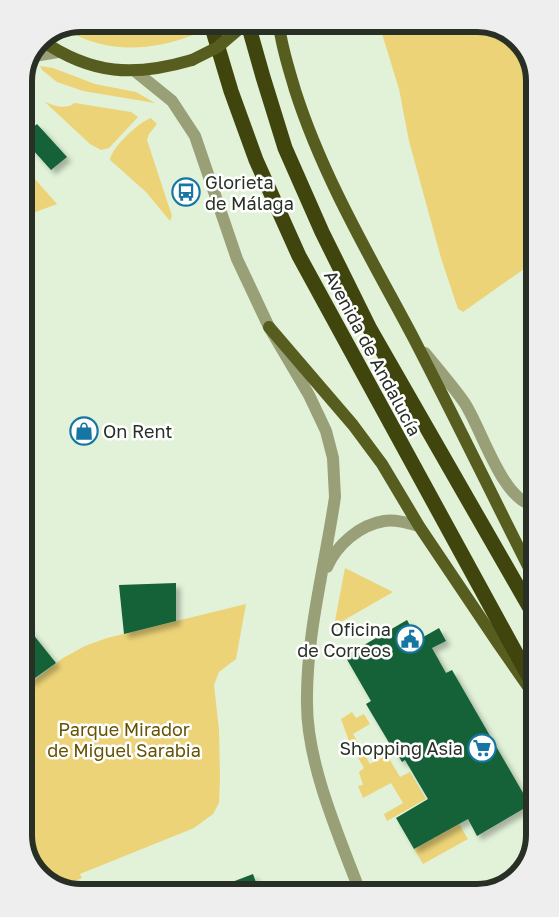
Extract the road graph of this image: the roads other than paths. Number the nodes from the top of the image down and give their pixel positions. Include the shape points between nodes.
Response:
1 (214, 33) edge
2 (235, 33) edge
3 (249, 33) edge
4 (280, 33) edge
5 (49, 45) edge
6 (58, 52) junction
7 (41, 55) edge
8 (135, 72) junction
9 (269, 327) junction
10 (414, 341) junction
11 (526, 503) edge
12 (419, 526) junction
13 (526, 562) edge
14 (320, 583) junction
15 (526, 601) edge
16 (526, 671) edge
17 (526, 684) edge
18 (357, 884) edge

1 - 16 highway, Avenida de Andalucía via 256,160 299,256
2 - 8 main road, bridge via 218,47 192,60
3 - 15 highway, Avenida de Andalucía via 285,148 322,232 370,329
4 - 10 main road via 309,132
5 - 6 main road
6 - 7 street
6 - 8 main road via 82,63
8 - 9 street via 172,101 195,136 237,259
9 - 12 main road via 373,451
9 - 14 street via 321,418 330,444 334,497
10 - 11 street via 464,402 506,486
10 - 13 main road
12 - 14 street via 385,521 366,526 334,554
12 - 17 main road
14 - 18 street via 308,658 308,724 329,810

